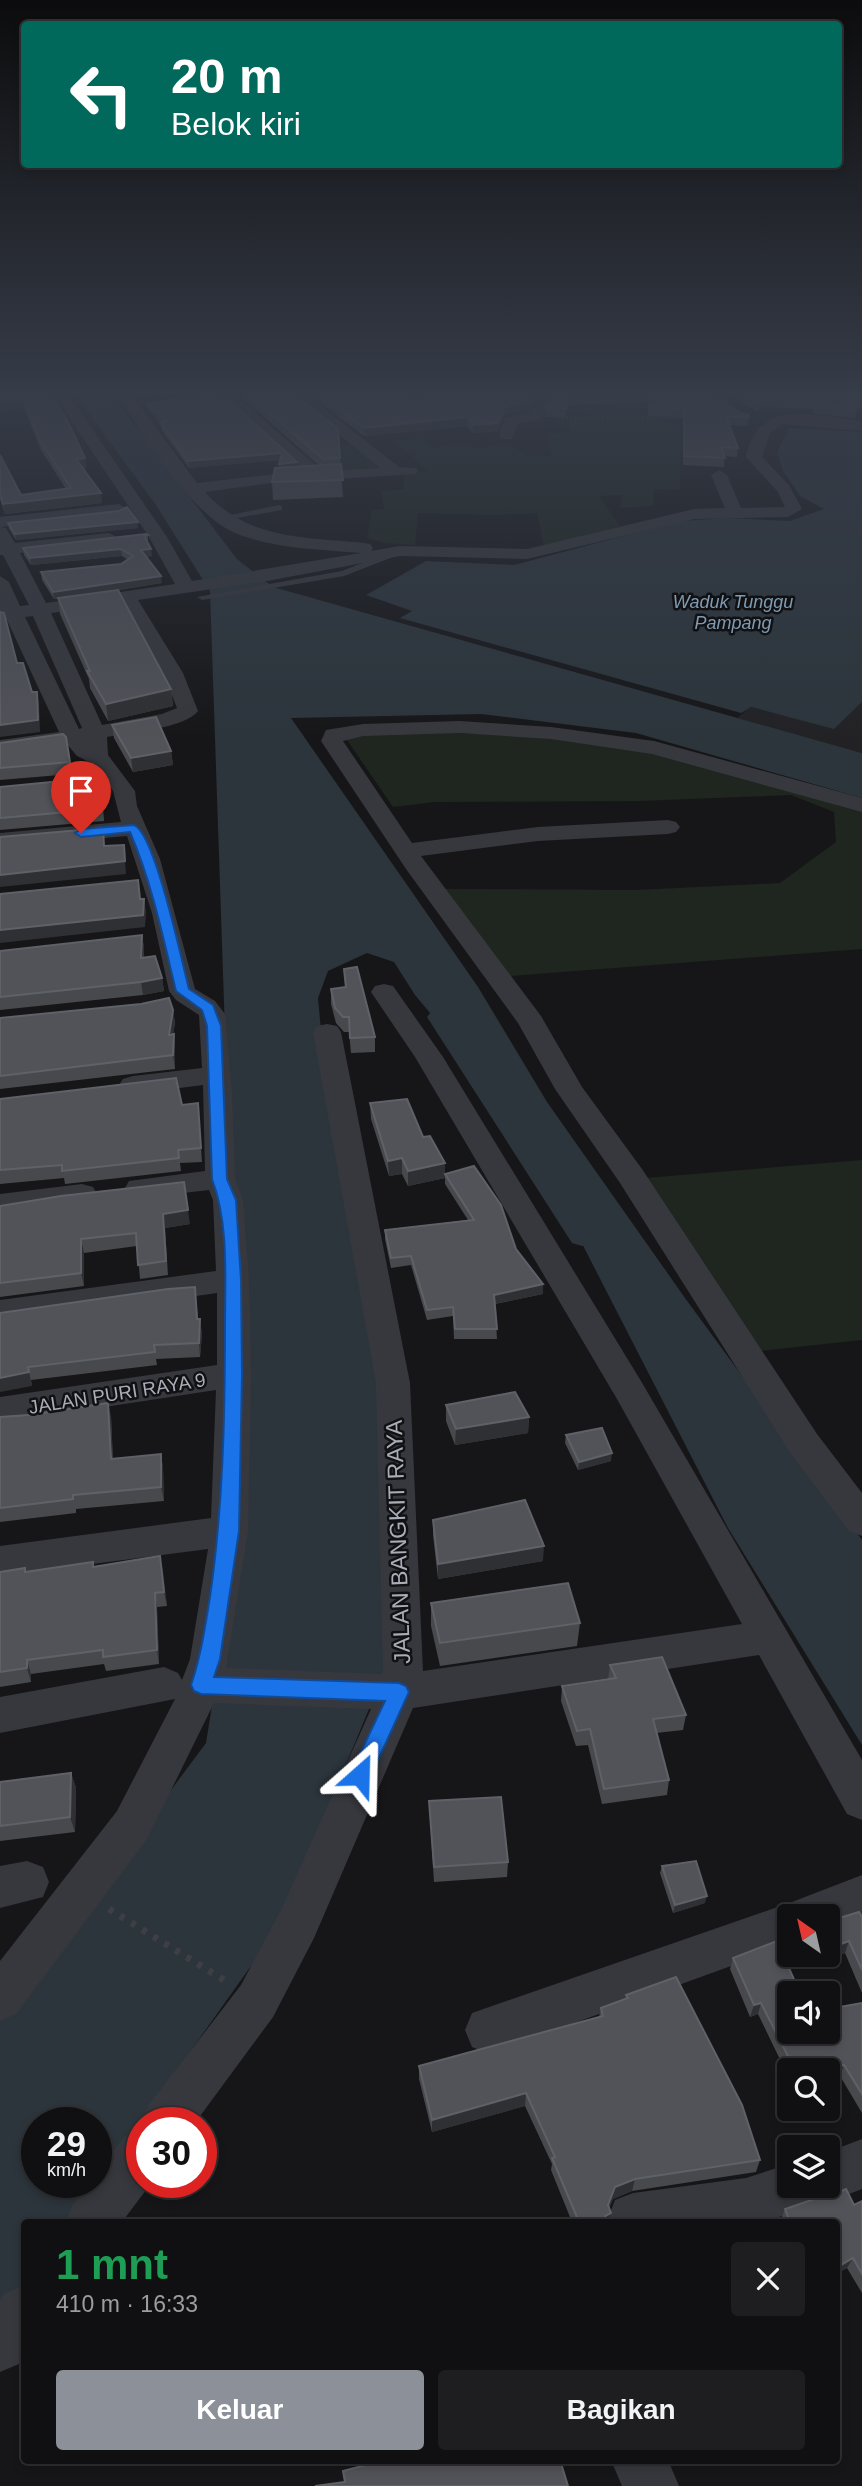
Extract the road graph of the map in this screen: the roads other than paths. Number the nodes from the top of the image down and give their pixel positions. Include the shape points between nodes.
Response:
1 (119, 509) edge
2 (139, 509) edge
3 (212, 509) edge
4 (273, 509) edge
5 (733, 509) edge
6 (794, 509) edge
7 (735, 513) junction
8 (220, 518) junction
9 (0, 522) edge
10 (142, 534) edge
11 (2, 544) edge
12 (400, 551) junction
13 (47, 573) edge
14 (21, 575) junction
15 (0, 576) edge
16 (0, 582) edge
17 (194, 591) junction
18 (127, 598) junction
19 (42, 615) junction
20 (11, 617) edge
21 (72, 737) junction
22 (0, 746) edge
23 (100, 763) junction
24 (862, 805) edge
25 (668, 827) dead end
26 (134, 828) junction
27 (0, 841) edge
28 (407, 851) junction
29 (384, 992) dead end
30 (327, 1032) dead end
31 (216, 1075) junction
32 (107, 1088) edge
33 (220, 1179) junction
34 (0, 1204) edge
35 (233, 1280) junction
36 (0, 1312) edge
37 (234, 1375) junction
38 (0, 1410) edge
39 (862, 1521) edge
40 (229, 1531) junction
41 (0, 1561) edge
42 (767, 1637) junction
43 (192, 1685) junction
44 (392, 1692) junction
45 (0, 1715) edge
46 (862, 1800) edge
47 (862, 1896) edge
48 (840, 1904) edge
49 (777, 1927) edge
50 (0, 1998) edge
51 (489, 2030) dead end
52 (177, 2107) edge
53 (862, 2164) edge
54 (840, 2172) edge
55 (126, 2175) edge
56 (777, 2193) edge
57 (633, 2218) dead end
58 (93, 2219) edge
59 (21, 2316) edge
60 (0, 2345) edge
61 (641, 2464) edge
62 (651, 2486) edge

1 - 9 street
2 - 17 street
3 - 8 street
4 - 8 lane
5 - 7 street
6 - 7 street
7 - 12 street via 680,516 527,554
8 - 12 street via 263,535
10 - 11 street
11 - 14 street
12 - 17 street
12 - 17 lane via 344,573
13 - 14 street
14 - 15 street
14 - 19 street
16 - 20 street
17 - 18 street
18 - 19 street
18 - 23 street via 190,705 188,711 167,719
19 - 20 street
19 - 23 street
20 - 21 street
21 - 22 street
21 - 23 street
23 - 26 street via 124,791
24 - 28 street via 654,748 551,733 459,727 334,735 332,741
25 - 28 street via 538,834
26 - 27 street
26 - 31 street via 148,859 141,882 157,937 174,958 175,1000 203,1004 212,1014
28 - 39 street via 531,1022 569,1089 631,1176 804,1444
29 - 42 street via 429,1057 629,1390
30 - 44 street, JALAN BANGKIT RAYA via 393,1383 403,1671
31 - 32 street
31 - 33 street
33 - 34 street
33 - 35 street via 228,1200
35 - 36 street
35 - 37 street
37 - 38 street, JALAN PURI RAYA 9
37 - 40 street
40 - 41 street
40 - 43 street via 210,1659
42 - 44 street
42 - 46 street
43 - 44 street
43 - 45 street
43 - 50 street via 169,1759 132,1825
44 - 52 street, JALAN BANGKIT RAYA via 298,1923 257,2001
47 - 48 street
49 - 51 street
53 - 54 street
55 - 58 street
56 - 57 street via 746,2203
59 - 60 street
61 - 62 street

